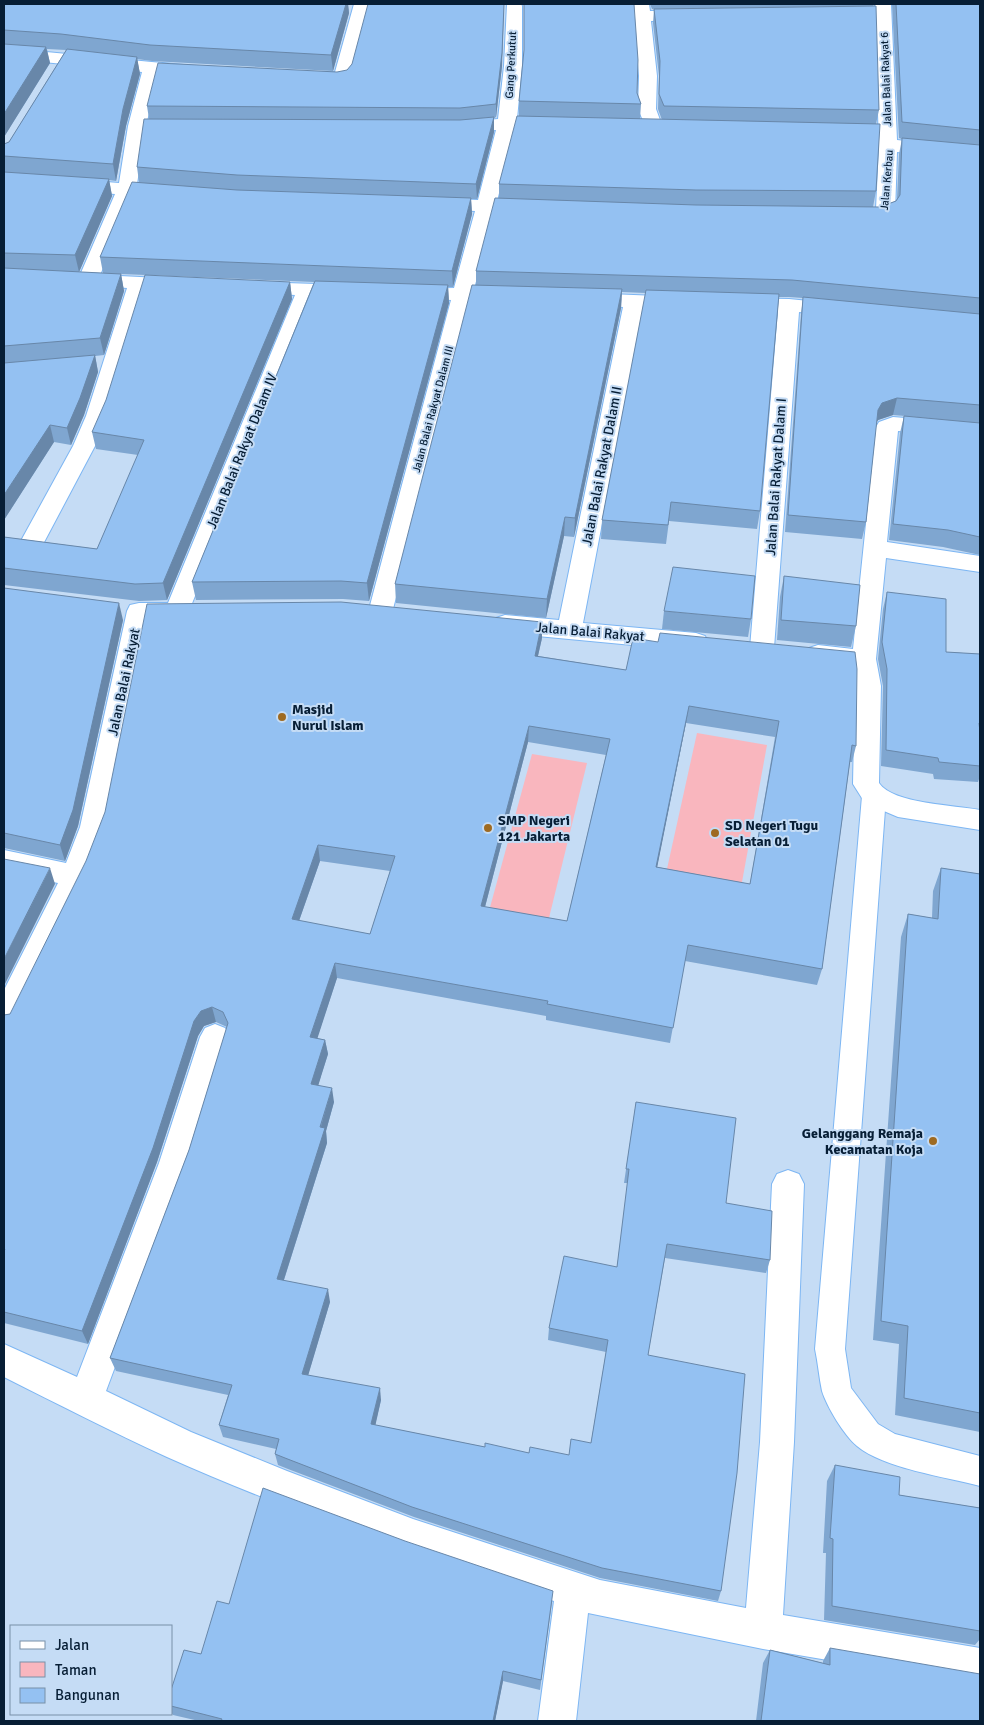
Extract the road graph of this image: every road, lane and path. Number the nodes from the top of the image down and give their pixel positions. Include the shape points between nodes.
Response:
1 (361, 6) dead end
2 (494, 6) edge
3 (514, 6) junction
4 (532, 6) edge
5 (883, 9) edge
6 (642, 10) edge
7 (826, 14) edge
8 (710, 15) edge
9 (4, 53) edge
10 (64, 57) junction
11 (152, 68) junction
12 (211, 72) edge
13 (54, 73) edge
14 (299, 76) edge
15 (507, 124) junction
16 (137, 126) junction
17 (566, 126) edge
18 (194, 127) edge
19 (440, 128) edge
20 (634, 128) edge
21 (654, 128) junction
22 (673, 129) edge
23 (868, 132) edge
24 (888, 139) junction
25 (980, 155) edge
26 (4, 180) edge
27 (127, 189) junction
28 (183, 193) edge
29 (417, 204) edge
30 (486, 206) junction
31 (545, 208) edge
32 (839, 215) edge
33 (139, 283) junction
34 (198, 286) edge
35 (238, 288) edge
36 (307, 290) junction
37 (366, 292) edge
38 (395, 292) edge
39 (464, 294) junction
40 (530, 297) edge
41 (568, 298) edge
42 (634, 302) junction
43 (789, 305) junction
44 (856, 312) edge
45 (980, 431) edge
46 (29, 548) edge
47 (875, 548) junction
48 (980, 564) edge
49 (353, 610) edge
50 (177, 611) junction
51 (207, 611) edge
52 (480, 622) edge
53 (570, 630) junction
54 (743, 646) junction
55 (864, 659) junction
56 (874, 796) junction
57 (980, 820) edge
58 (4, 861) edge
59 (75, 876) junction
60 (4, 1019) edge
61 (215, 1037) dead end
62 (788, 1184) dead end
63 (4, 1360) edge
64 (86, 1398) junction
65 (980, 1471) edge
66 (574, 1590) junction
67 (763, 1630) junction
68 (980, 1666) edge
69 (557, 1721) edge

1 - 14 street via 342,77
2 - 3 street
3 - 4 street
3 - 15 street, Gang Perkutut
5 - 7 street
5 - 24 street, Jalan Balai Rakyat 6
6 - 8 street
6 - 21 street via 649,86 647,109
9 - 10 street
10 - 11 street
10 - 13 street
11 - 12 street
11 - 16 street
15 - 17 street
15 - 19 street
15 - 30 street, Gang Perkutut
16 - 18 street
16 - 27 street
20 - 21 street
21 - 22 street
23 - 24 street
24 - 25 street, Jalan Kerbau
24 - 32 street, Jalan Kerbau via 885,212 883,215
26 - 27 street
27 - 28 street
27 - 33 street via 78,280
29 - 30 street
30 - 31 street
30 - 39 street, Jalan Balai Rakyat Dalam III
33 - 34 street
33 - 46 street via 104,363 97,416
35 - 36 street
36 - 37 street
36 - 50 street, Jalan Balai Rakyat Dalam IV
38 - 39 street
39 - 40 street
39 - 49 street, Jalan Balai Rakyat Dalam III via 390,614
41 - 42 street
42 - 43 street
42 - 53 street, Jalan Balai Rakyat Dalam II
43 - 44 street
43 - 54 street, Jalan Balai Rakyat Dalam I
45 - 47 street via 888,426
47 - 48 street
47 - 55 street
50 - 51 street, Jalan Balai Rakyat
50 - 59 street, Jalan Balai Rakyat via 129,610 94,827
52 - 53 street, Jalan Balai Rakyat
53 - 54 street, Jalan Balai Rakyat
54 - 55 street, Jalan Balai Rakyat
55 - 56 street via 868,686 866,784
56 - 57 street via 898,807
56 - 65 lane via 830,1349 837,1391 866,1435 890,1448
58 - 59 street
59 - 60 street, Jalan Balai Rakyat
61 - 64 street via 175,1163
62 - 67 street via 777,1442
63 - 64 street
64 - 66 street via 179,1444 287,1488 413,1537
66 - 67 street
66 - 69 street
67 - 68 street

